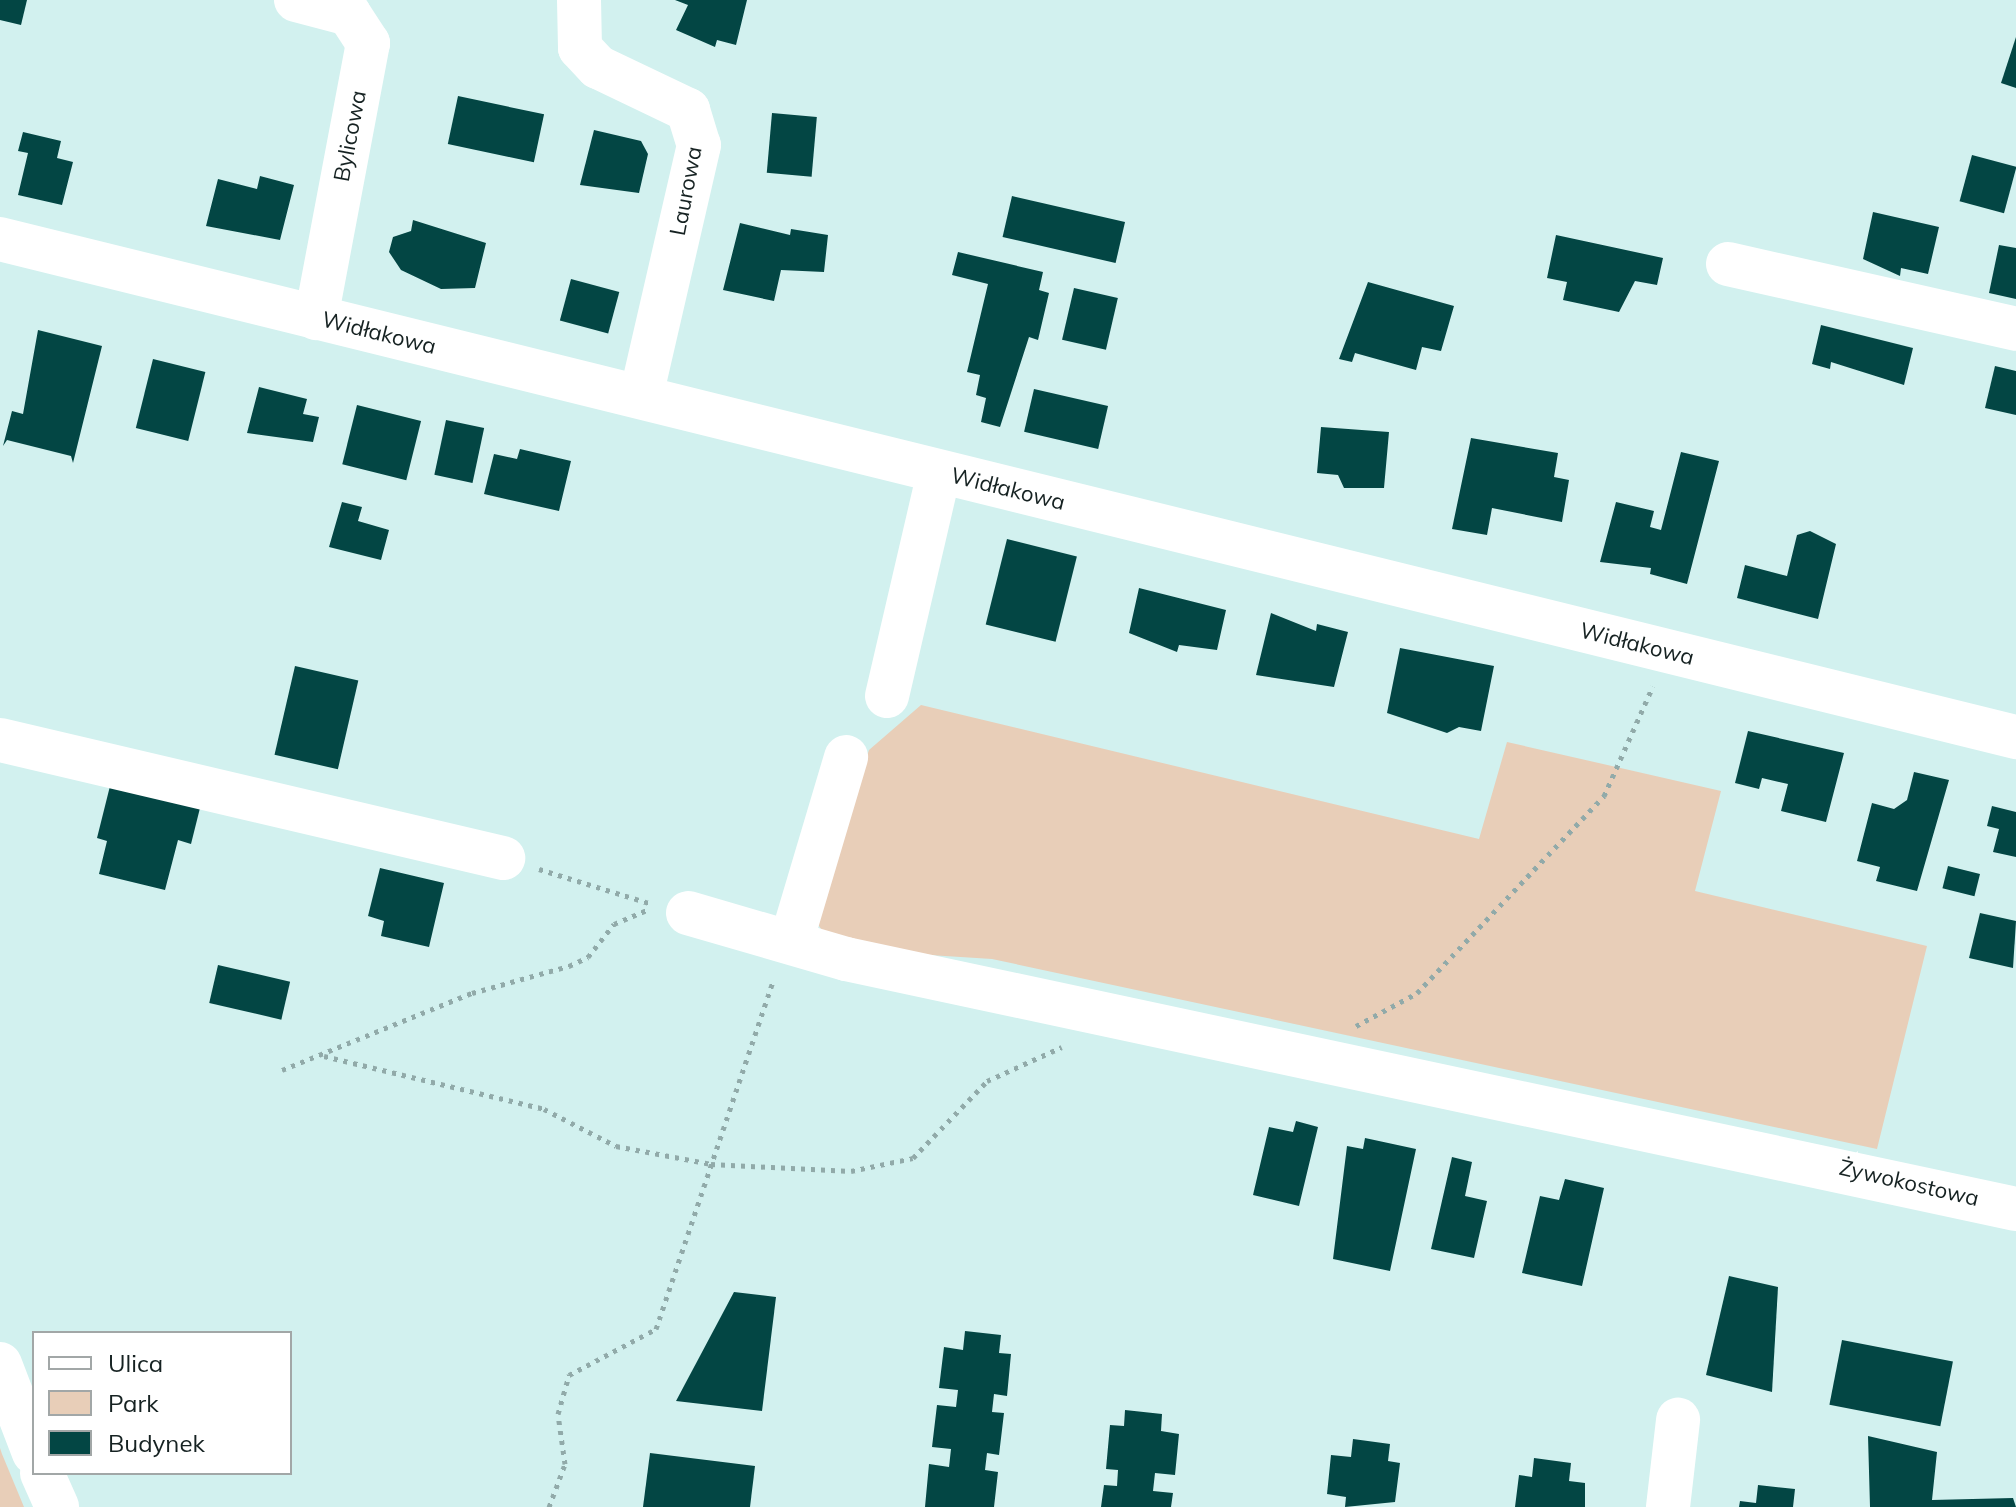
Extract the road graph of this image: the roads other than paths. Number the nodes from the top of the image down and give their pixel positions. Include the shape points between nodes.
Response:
1 (296, 0) edge
2 (579, 0) edge
3 (0, 239) edge
4 (1728, 264) dead end
5 (316, 318) junction
6 (2016, 329) edge
7 (641, 396) junction
8 (939, 472) junction
9 (887, 696) dead end
10 (2016, 737) edge
11 (0, 740) edge
12 (846, 757) dead end
13 (503, 858) road end
14 (688, 913) dead end
15 (791, 942) junction
16 (2016, 1209) edge
17 (0, 1364) edge
18 (1678, 1420) dead end
19 (32, 1448) edge
20 (43, 1475) edge
21 (57, 1507) edge
22 (1668, 1507) edge

1 - 5 street, Bylicowa via 349,14 368,43
2 - 7 street, Laurowa via 580,48 598,67 688,110 699,145
3 - 5 street, Widłakowa
4 - 6 street
5 - 7 street, Widłakowa
7 - 8 street, Widłakowa
8 - 9 street
8 - 10 street, Widłakowa
11 - 13 street
12 - 15 street
14 - 15 street, Żywokostowa
15 - 16 street, Żywokostowa
17 - 19 street
18 - 22 street
20 - 21 street

